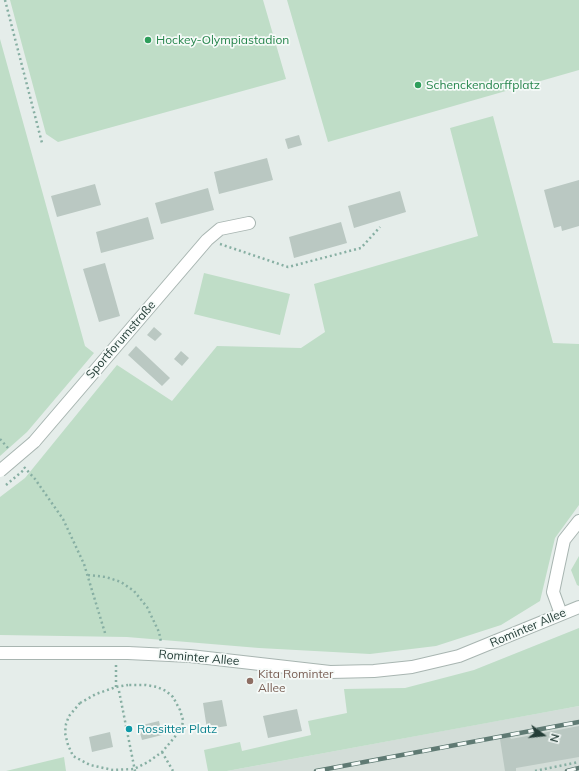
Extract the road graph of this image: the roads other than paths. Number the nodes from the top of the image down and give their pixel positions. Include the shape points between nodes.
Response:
1 (249, 223) dead end
2 (0, 471) edge
3 (579, 521) edge
4 (579, 607) edge
5 (561, 614) junction
6 (0, 653) edge

1 - 2 street, Sportforumstraße, bridge via 220,229 207,240 34,442
3 - 5 street via 564,540 556,574 553,592
4 - 5 street, Rominter Allee
5 - 6 street, Rominter Allee, bridge via 459,656 412,667 374,671 330,672 190,656

